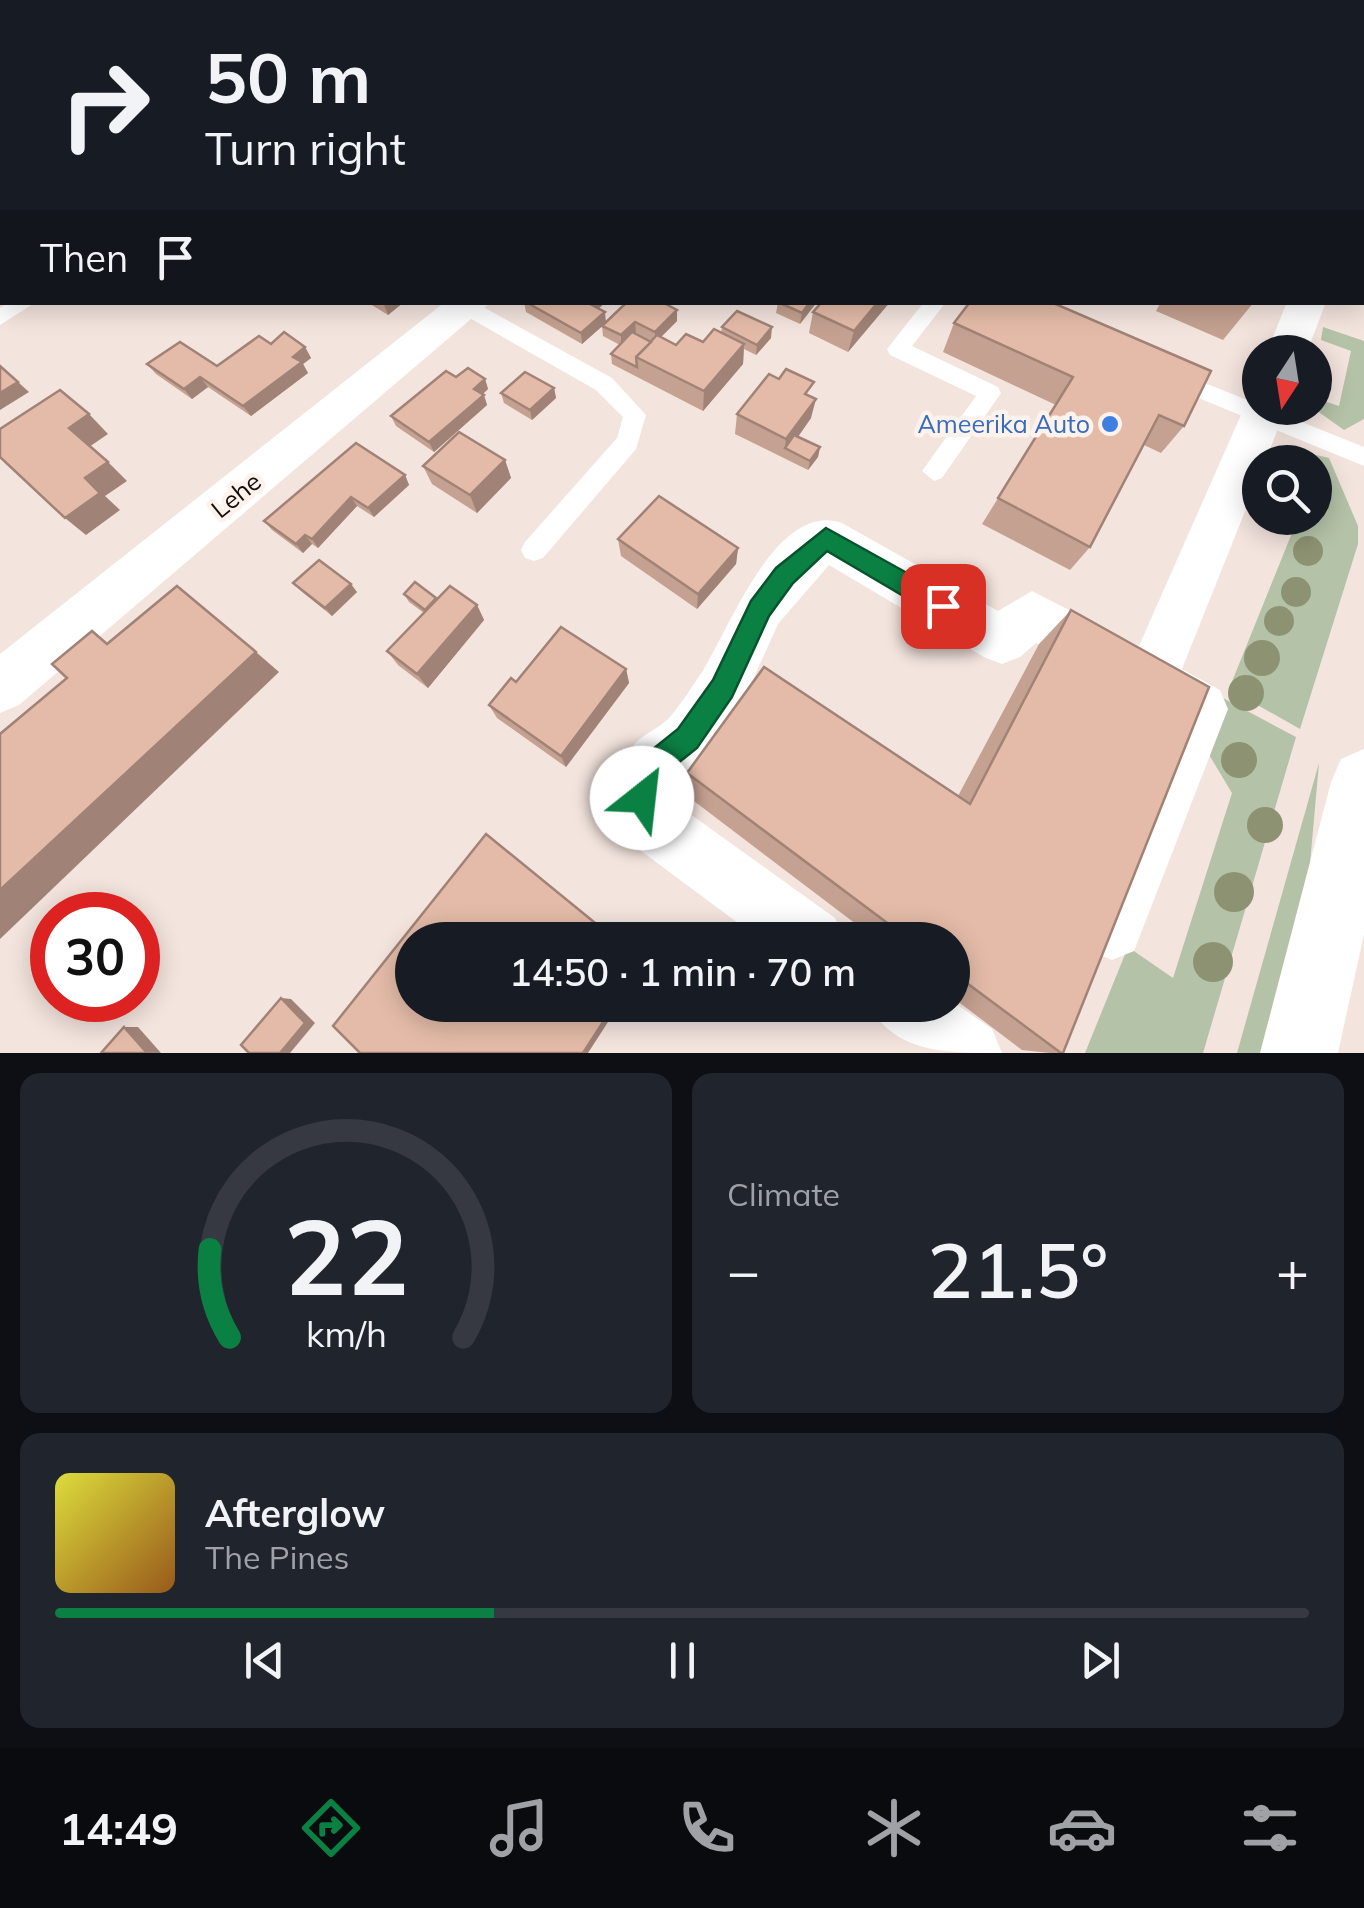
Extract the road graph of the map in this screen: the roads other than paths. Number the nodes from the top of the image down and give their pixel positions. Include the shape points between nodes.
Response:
1 (469, 305) edge
2 (934, 305) edge
3 (1306, 305) edge
4 (1294, 335) edge
5 (1140, 364) edge
6 (1242, 403) edge
7 (1258, 425) edge
8 (1294, 425) edge
9 (1364, 457) edge
10 (934, 470) dead end
11 (534, 550) dead end
12 (1151, 680) junction
13 (0, 687) edge
14 (1364, 782) edge
15 (788, 922) edge
16 (1088, 986) edge
17 (925, 1022) edge
18 (968, 1053) edge
19 (1299, 1053) edge

1 - 11 lane via 604,384 634,416 628,442
1 - 13 street, Lehe
2 - 10 lane via 898,349 990,393
3 - 4 street
5 - 6 lane
7 - 12 street
8 - 9 lane
12 - 15 street via 1032,614 1002,640 826,538 760,608 722,688 688,738 652,767 642,798 658,827
12 - 16 street via 1201,709
14 - 19 main road
17 - 18 street

